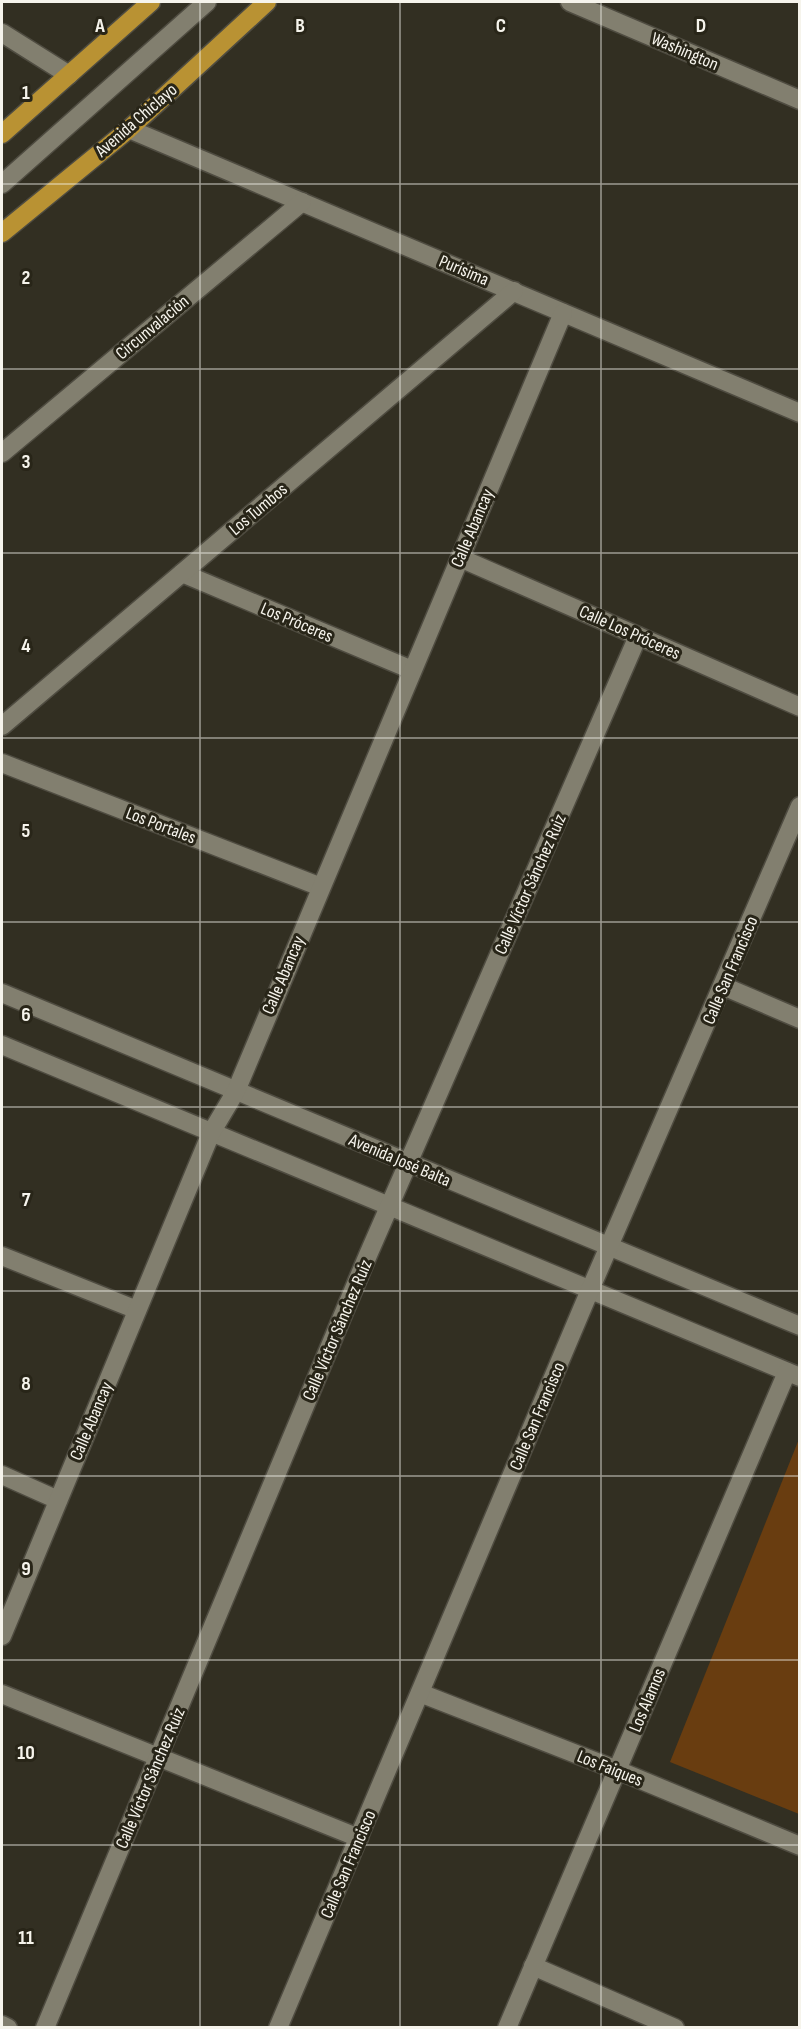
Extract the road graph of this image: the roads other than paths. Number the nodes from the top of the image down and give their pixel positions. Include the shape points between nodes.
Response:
1 (151, 2) edge
2 (207, 2) edge
3 (267, 2) edge
4 (570, 2) edge
5 (2, 33) edge
6 (69, 75) junction
7 (800, 100) edge
8 (129, 129) junction
9 (2, 134) edge
10 (2, 184) edge
11 (302, 202) junction
12 (2, 233) edge
13 (514, 291) junction
14 (563, 313) junction
15 (800, 413) edge
16 (2, 453) edge
17 (460, 558) junction
18 (182, 573) junction
19 (638, 636) junction
20 (412, 670) junction
21 (800, 707) edge
22 (2, 726) edge
23 (2, 763) edge
24 (800, 806) edge
25 (321, 887) junction
26 (723, 986) junction
27 (2, 993) edge
28 (800, 1019) edge
29 (2, 1045) edge
30 (236, 1091) junction
31 (211, 1133) junction
32 (408, 1163) junction
33 (388, 1207) junction
34 (611, 1247) junction
35 (2, 1256) edge
36 (590, 1290) junction
37 (137, 1310) junction
38 (800, 1326) edge
39 (793, 1374) edge
40 (2, 1475) edge
41 (58, 1500) junction
42 (2, 1636) edge
43 (420, 1693) junction
44 (2, 1694) edge
45 (159, 1757) junction
46 (617, 1770) junction
47 (359, 1838) junction
48 (800, 1846) edge
49 (533, 1966) junction
50 (2, 2025) edge
51 (8, 2028) edge
52 (45, 2028) edge
53 (278, 2028) edge
54 (507, 2028) edge
55 (675, 2028) edge

1 - 6 main road
2 - 10 street
3 - 8 main road, Avenida Chiclayo
4 - 7 street, Washington
5 - 6 street
6 - 9 main road
8 - 11 street, Purísima
8 - 12 main road, Avenida Chiclayo
11 - 13 street, Purísima
11 - 16 street, Circunvalación
13 - 14 street, Purísima
13 - 18 street, Los Tumbos
14 - 15 street, Purísima
14 - 17 street, Calle Abancay
17 - 19 street, Calle Los Próceres
17 - 20 street, Calle Abancay
18 - 20 street, Los Próceres
18 - 22 street, Los Tumbos
19 - 21 street, Calle Los Próceres
19 - 32 street, Calle Víctor Sánchez Ruiz
20 - 25 street, Calle Abancay
23 - 25 street, Los Portales
24 - 26 street, Calle San Francisco
25 - 30 street, Calle Abancay
26 - 28 street
26 - 34 street, Calle San Francisco
27 - 30 street, Avenida José Balta
29 - 31 street
30 - 31 street, Calle Abancay
30 - 32 street, Avenida José Balta
31 - 33 street
31 - 37 street, Calle Abancay
32 - 33 street, Calle Víctor Sánchez Ruiz
32 - 34 street, Avenida José Balta
33 - 36 street
33 - 45 street, Calle Víctor Sánchez Ruiz
34 - 36 street, Calle San Francisco
34 - 38 street, Avenida José Balta
35 - 37 street
36 - 39 street
36 - 43 street, Calle San Francisco
37 - 41 street, Calle Abancay
39 - 46 street, Los Alamos
40 - 41 street
41 - 42 street, Calle Abancay
43 - 46 street, Los Faiques
43 - 47 street, Calle San Francisco
44 - 45 street
45 - 47 street
45 - 52 street, Calle Víctor Sánchez Ruiz
46 - 48 street, Los Faiques
46 - 49 street, Los Alamos
47 - 53 street, Calle San Francisco
49 - 54 street, Los Alamos
49 - 55 street
50 - 51 street

